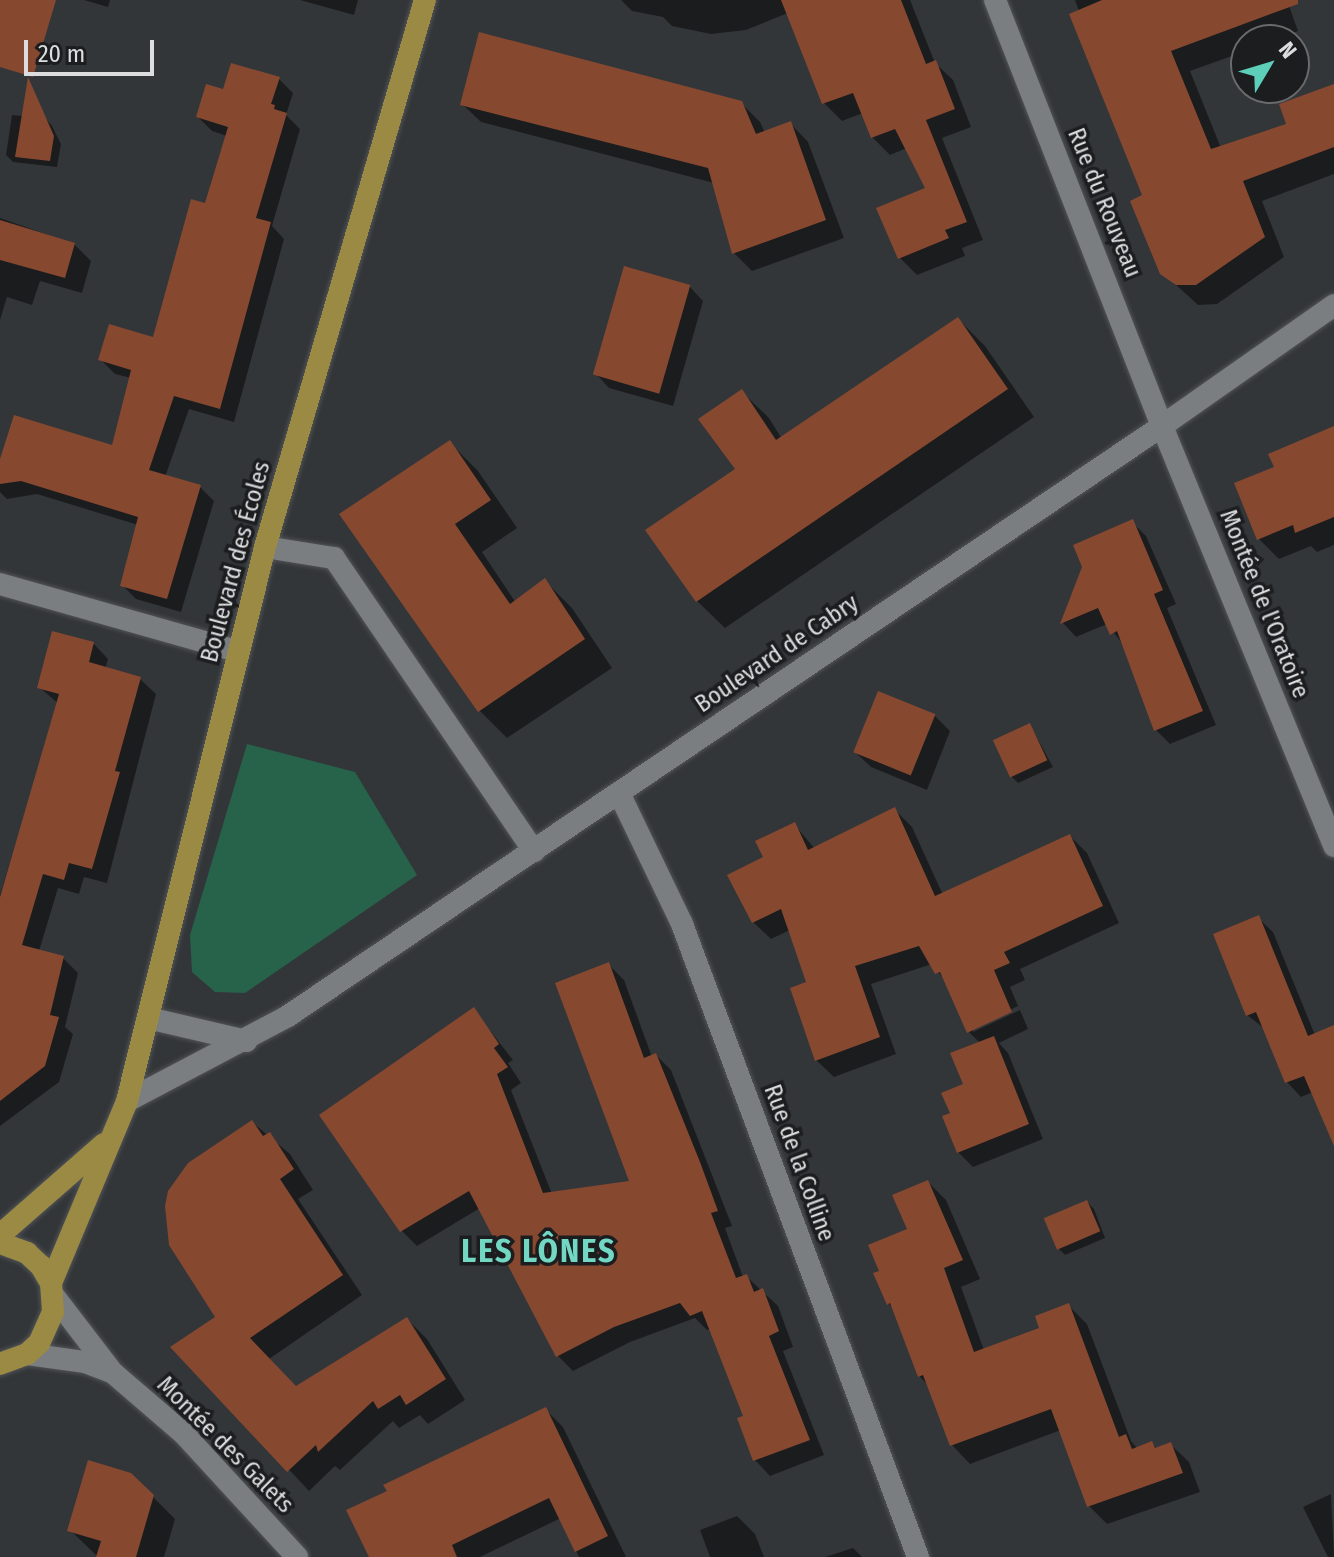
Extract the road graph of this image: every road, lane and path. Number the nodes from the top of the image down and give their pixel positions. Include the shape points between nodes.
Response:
1 (425, 0) edge
2 (995, 0) edge
3 (1334, 305) edge
4 (1162, 426) junction
5 (265, 547) junction
6 (0, 584) edge
7 (237, 651) junction
8 (619, 793) junction
9 (1334, 846) edge
10 (534, 851) junction
11 (148, 1018) junction
12 (246, 1041) junction
13 (127, 1101) junction
14 (108, 1141) junction
15 (0, 1235) edge
16 (0, 1243) edge
17 (52, 1289) junction
18 (27, 1354) junction
19 (0, 1364) edge
20 (112, 1372) junction
21 (297, 1557) edge
22 (918, 1557) edge

1 - 5 main road, Boulevard des Écoles
2 - 4 street, Rue du Rouveau
3 - 4 street, Boulevard de Cabry
4 - 8 street, Boulevard de Cabry
4 - 9 street, Montée de l'Oratoire
5 - 7 main road, Boulevard des Écoles
5 - 10 street via 334,558
6 - 7 street
7 - 11 main road, Boulevard des Écoles
8 - 10 street, Boulevard de Cabry
8 - 22 street, Rue de la Colline via 682,924
10 - 12 street, Boulevard de Cabry
11 - 12 street
11 - 13 main road, Boulevard des Écoles
12 - 13 street, Boulevard de Cabry
13 - 14 main road, Boulevard des Écoles
14 - 15 main road, Boulevard des Écoles
14 - 17 main road, Boulevard des Écoles
16 - 17 main road via 27,1253 41,1266
17 - 18 main road, Boulevard des Écoles via 49,1329
17 - 20 street, Montée des Galets
18 - 19 main road
18 - 20 street, Montée des Galets via 85,1362
20 - 21 street, Montée des Galets via 184,1434

